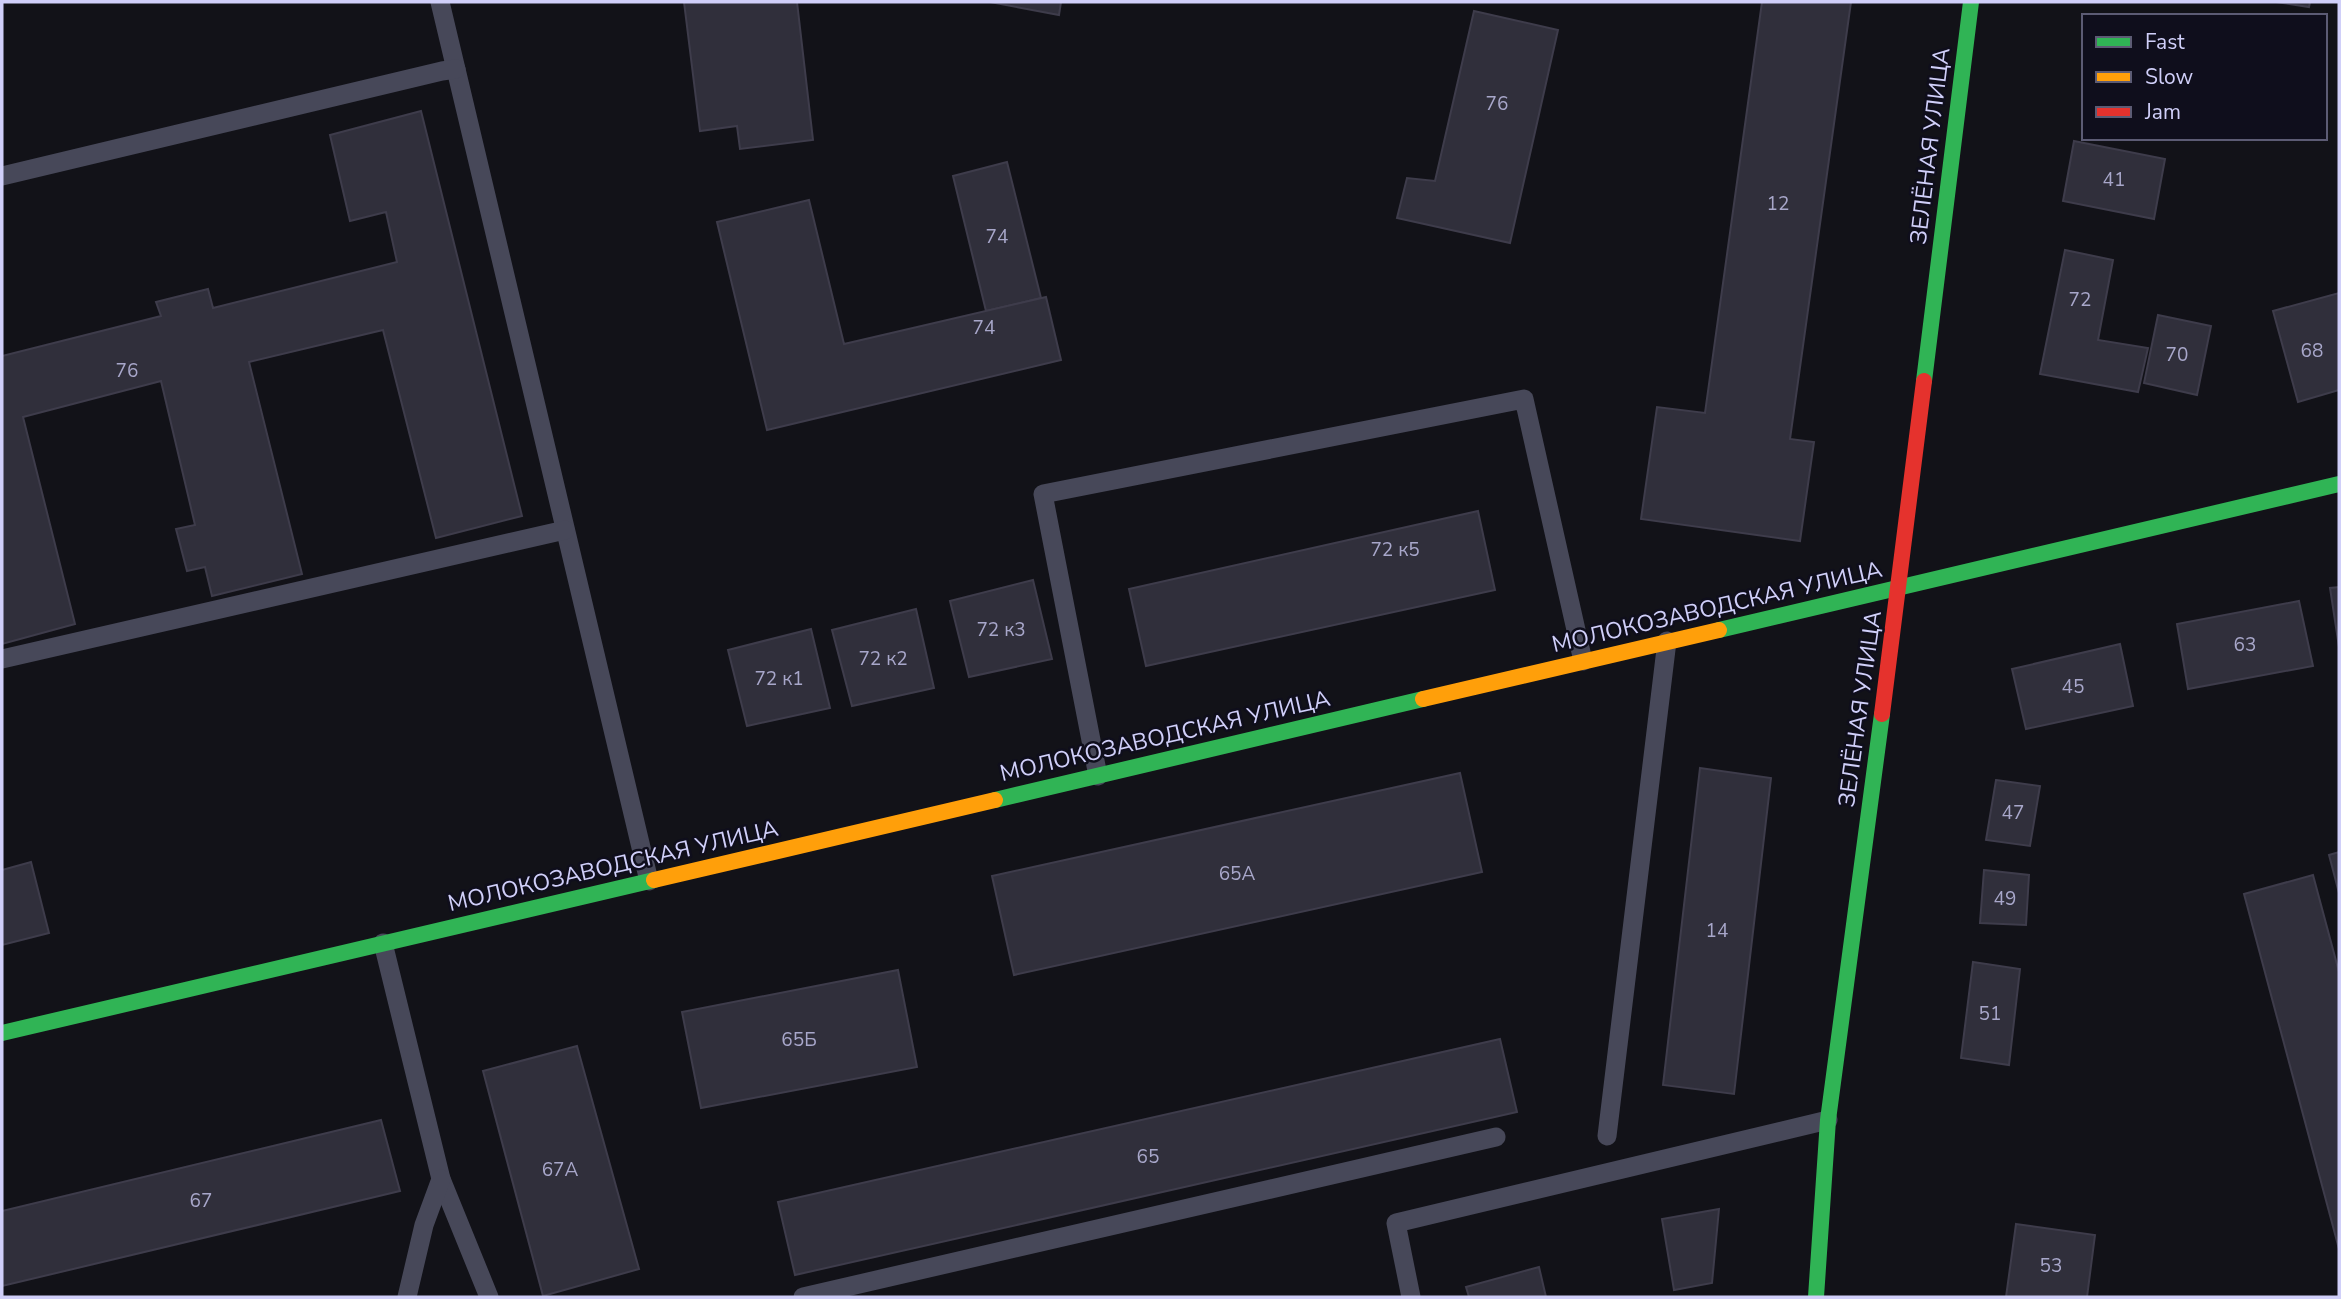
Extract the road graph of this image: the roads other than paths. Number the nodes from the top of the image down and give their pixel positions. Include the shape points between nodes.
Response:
1 (440, 2) edge
2 (1971, 2) edge
3 (456, 69) junction
4 (2, 176) edge
5 (2339, 484) edge
6 (565, 530) junction
7 (1899, 587) junction
8 (1667, 640) junction
9 (2, 659) edge
10 (1583, 662) junction
11 (1098, 776) junction
12 (649, 881) junction
13 (383, 943) junction
14 (2, 1032) edge
15 (1828, 1120) junction
16 (1607, 1136) dead end
17 (1496, 1137) dead end
18 (441, 1179) junction
19 (407, 1297) edge
20 (489, 1297) edge
21 (803, 1297) edge
22 (1411, 1297) edge
23 (1816, 1297) edge

1 - 3 lane
2 - 7 street, ЗЕЛЁНАЯ УЛИЦА
3 - 4 lane
3 - 6 lane
5 - 7 street, МОЛОКОЗАВОДСКАЯ УЛИЦА
6 - 9 lane
6 - 12 lane
7 - 8 street, МОЛОКОЗАВОДСКАЯ УЛИЦА
7 - 15 street, ЗЕЛЁНАЯ УЛИЦА
8 - 10 street, МОЛОКОЗАВОДСКАЯ УЛИЦА
8 - 16 lane
10 - 11 street, МОЛОКОЗАВОДСКАЯ УЛИЦА
10 - 11 lane via 1524,399 1043,494
11 - 12 street, МОЛОКОЗАВОДСКАЯ УЛИЦА
12 - 13 street, МОЛОКОЗАВОДСКАЯ УЛИЦА
13 - 14 street, МОЛОКОЗАВОДСКАЯ УЛИЦА
13 - 18 lane
15 - 22 lane via 1396,1223
15 - 23 street, ЗЕЛЁНАЯ УЛИЦА
17 - 21 lane
18 - 19 lane
18 - 20 lane

